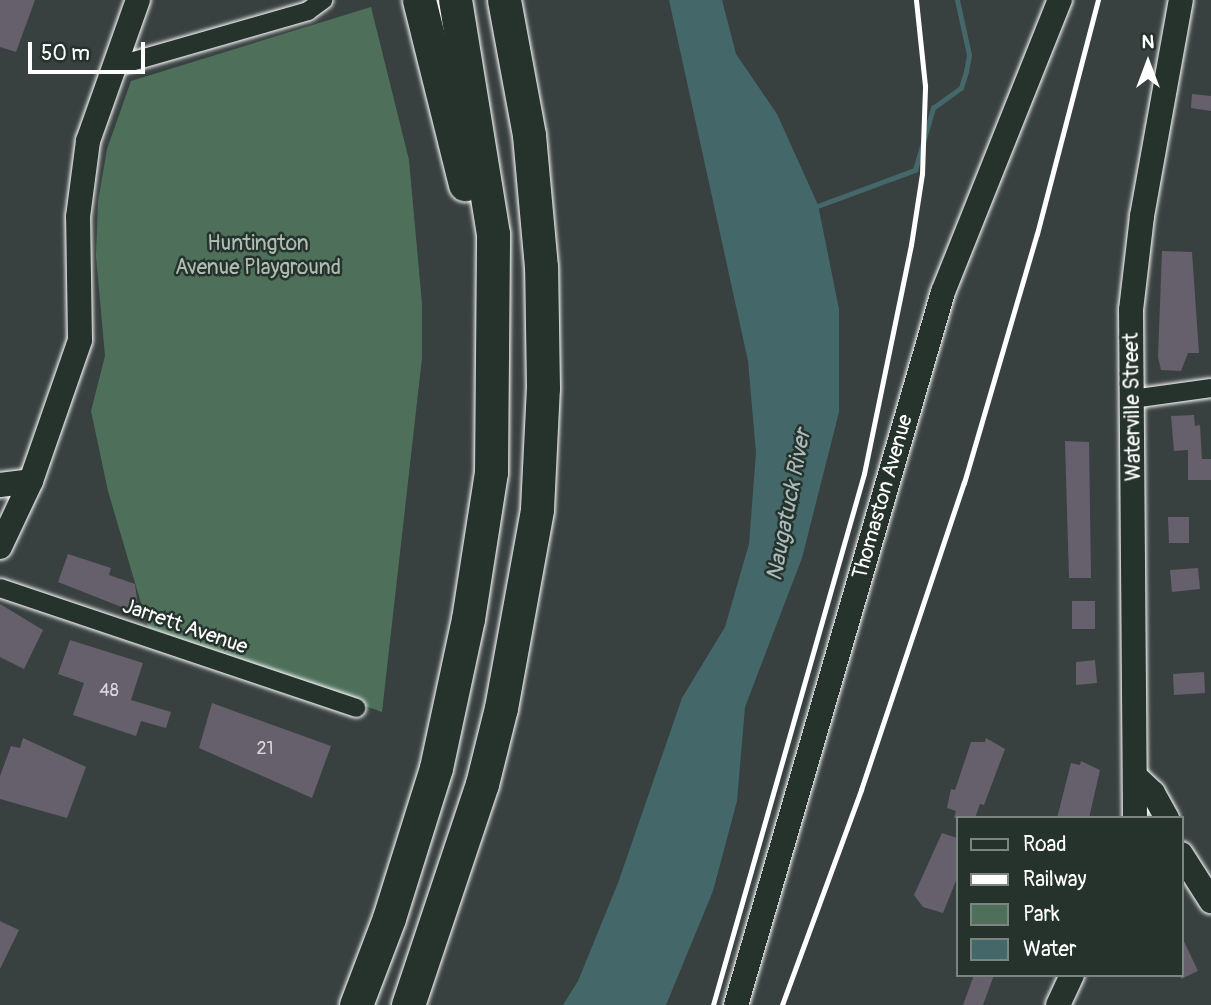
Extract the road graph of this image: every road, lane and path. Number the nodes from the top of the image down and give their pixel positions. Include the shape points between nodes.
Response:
1 (138, 0) edge
2 (323, 0) edge
3 (419, 0) edge
4 (455, 0) edge
5 (504, 0) edge
6 (1060, 0) edge
7 (1181, 0) edge
8 (113, 67) junction
9 (1211, 388) edge
10 (1132, 399) junction
11 (31, 481) junction
12 (0, 485) edge
13 (0, 547) edge
14 (0, 588) edge
15 (468, 619) junction
16 (356, 708) dead end
17 (1137, 778) junction
18 (1135, 816) edge
19 (1166, 816) edge
20 (1183, 857) edge
21 (1211, 901) edge
22 (1071, 977) edge
23 (356, 1005) edge
24 (408, 1005) edge
25 (736, 1005) edge
26 (1058, 1005) edge

1 - 8 main road
2 - 8 street via 308,11
3 - 15 highway via 474,224 481,357 480,472
4 - 15 highway via 493,247 491,472
5 - 24 highway via 528,135 541,267 544,388 537,509 482,783
6 - 25 main road, Thomaston Avenue via 943,292
7 - 10 main road, Waterville Street via 1135,264
8 - 11 main road via 88,141 78,217 80,340
9 - 10 street
10 - 17 main road, Waterville Street
11 - 12 main road
11 - 13 main road
14 - 16 street, Jarrett Avenue
15 - 23 highway via 414,845
17 - 18 main road, Waterville Street
17 - 19 main road via 1153,793
20 - 21 main road
22 - 26 main road

